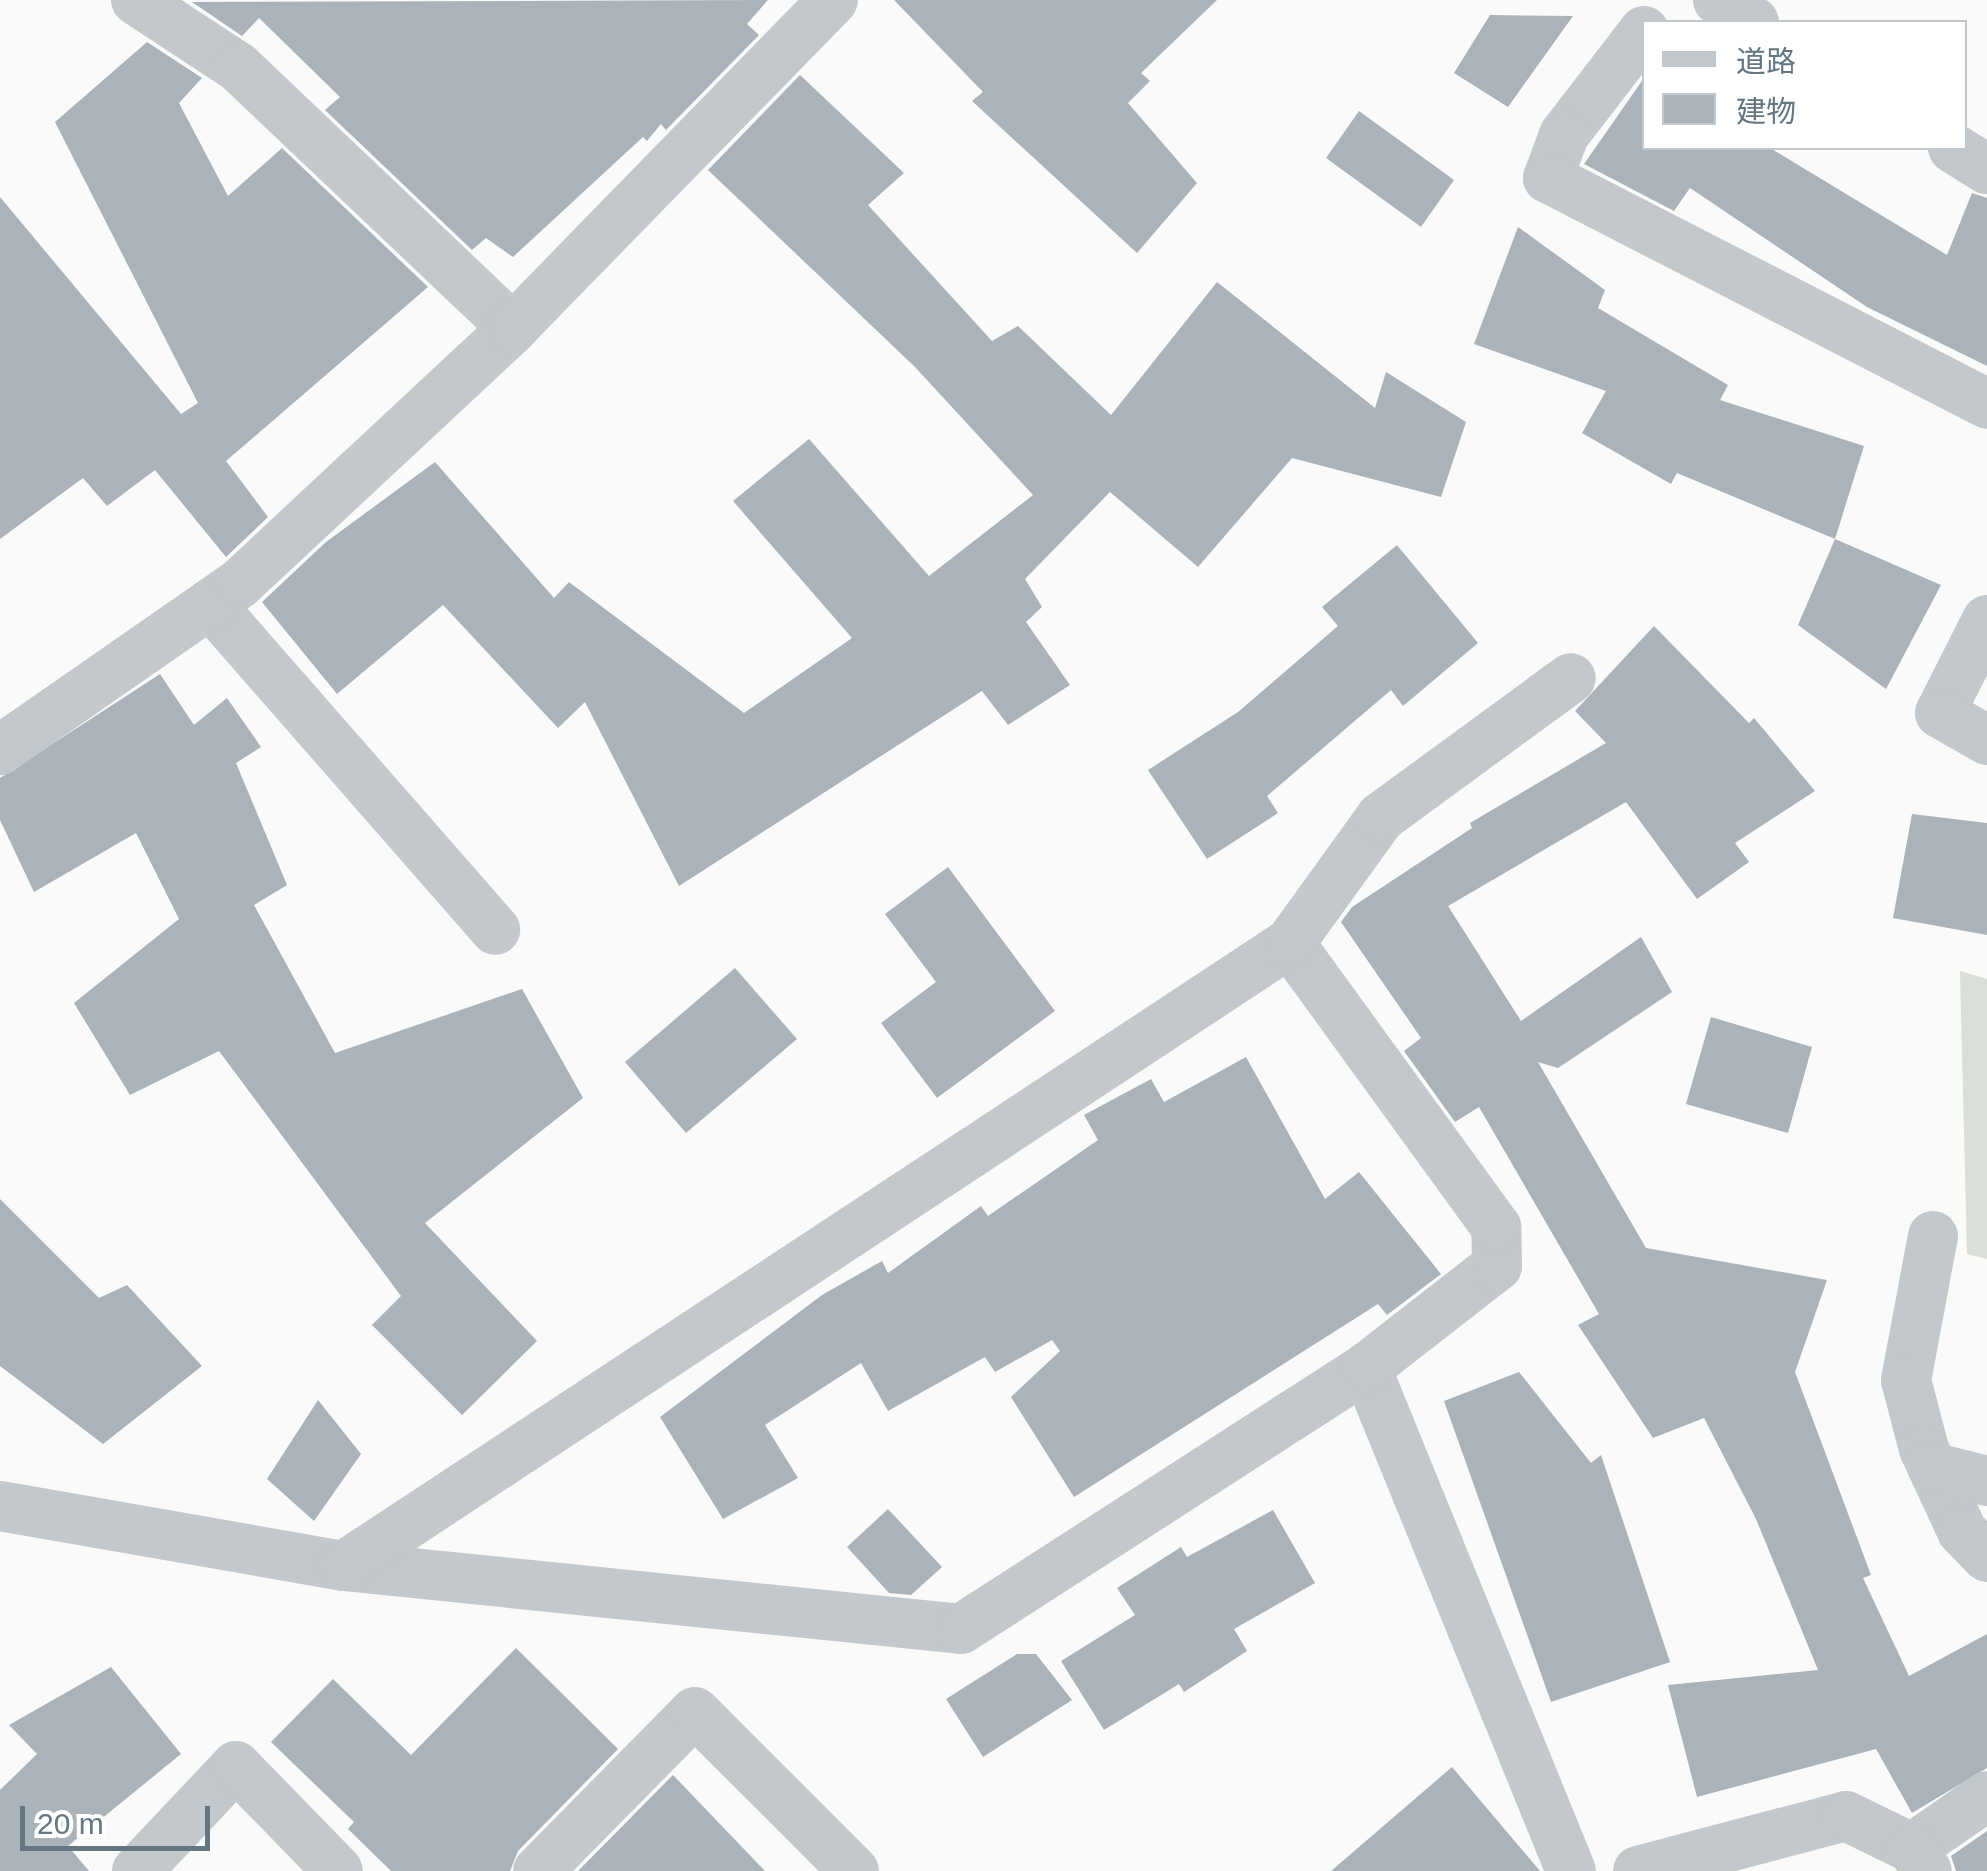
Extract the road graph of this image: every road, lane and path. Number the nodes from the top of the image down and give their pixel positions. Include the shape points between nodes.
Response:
1 (136, 0) edge
2 (833, 0) edge
3 (1668, 0) edge
4 (1718, 0) edge
5 (1653, 20) edge
6 (1751, 20) edge
7 (1642, 34) edge
8 (1956, 150) edge
9 (1987, 169) edge
10 (513, 328) junction
11 (1987, 404) edge
12 (210, 604) junction
13 (1987, 620) edge
14 (1572, 678) dead end
15 (1987, 740) edge
16 (0, 750) edge
17 (495, 930) dead end
18 (1290, 943) junction
19 (1933, 1236) dead end
20 (1366, 1368) junction
21 (1932, 1467) junction
22 (1987, 1480) edge
23 (0, 1506) edge
24 (1987, 1557) edge
25 (344, 1566) junction
26 (1987, 1796) edge
27 (1920, 1859) edge
28 (136, 1871) edge
29 (338, 1871) edge
30 (538, 1871) edge
31 (854, 1871) edge
32 (1571, 1871) edge
33 (1638, 1871) edge

1 - 10 street via 238,67
2 - 10 street
3 - 5 street
4 - 6 street
7 - 11 street via 1564,135 1548,178
8 - 9 street
10 - 12 street
12 - 16 street
12 - 17 street
13 - 15 street via 1940,712
14 - 18 street via 1380,817
18 - 20 street via 1496,1227 1499,1240 1496,1266
18 - 25 street
19 - 21 street via 1906,1380
20 - 25 street via 961,1629
20 - 32 street
21 - 22 street
21 - 24 street via 1962,1531
23 - 25 street
26 - 27 street
27 - 33 street via 1846,1816
28 - 29 street via 236,1766
30 - 31 street via 696,1712

